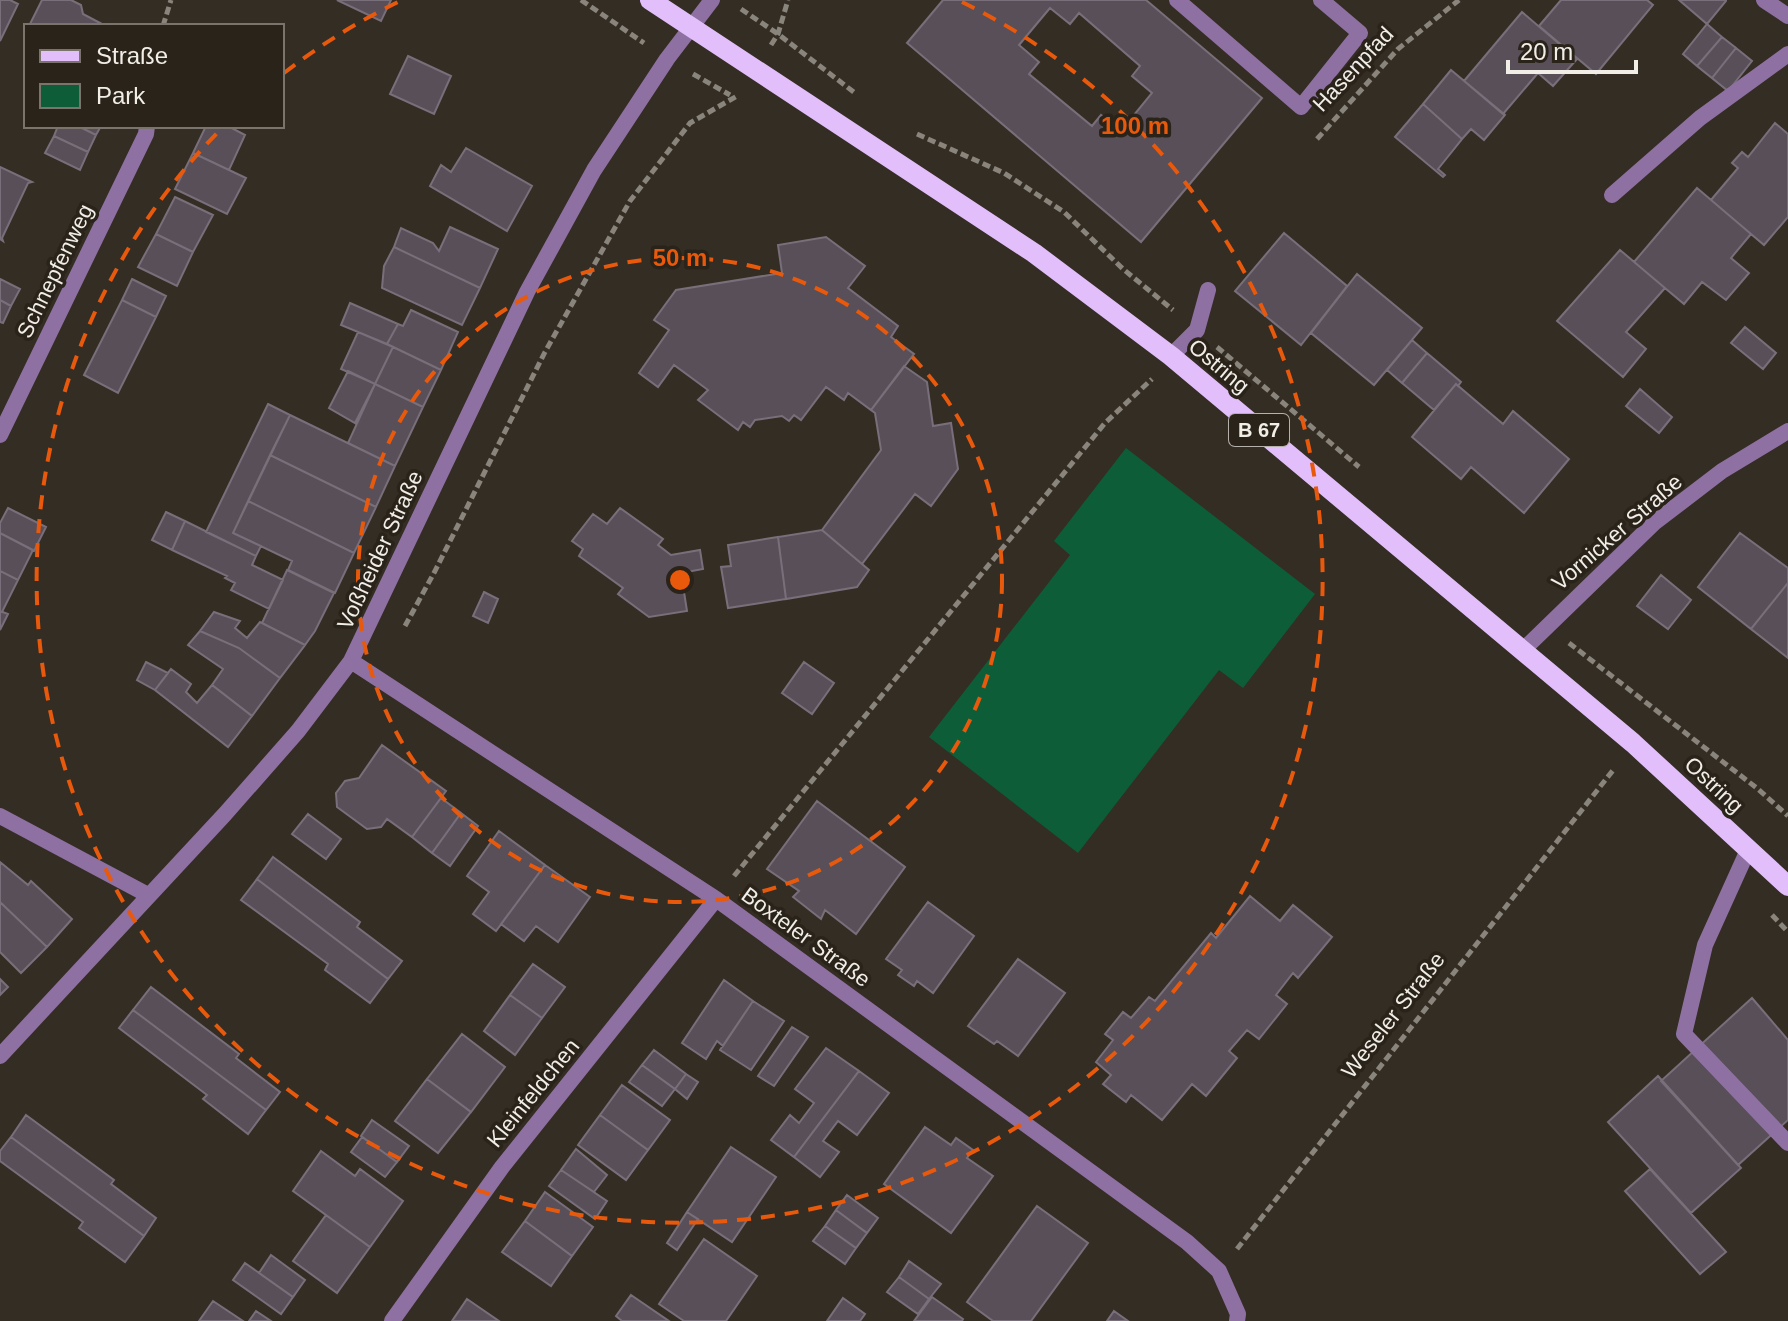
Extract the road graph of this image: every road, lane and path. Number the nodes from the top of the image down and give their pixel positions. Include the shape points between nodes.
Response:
1 (171, 0) edge
2 (581, 0) edge
3 (650, 0) edge
4 (712, 0) edge
5 (788, 0) edge
6 (1177, 0) edge
7 (1321, 0) edge
8 (1459, 0) edge
9 (1764, 0) edge
10 (1788, 16) edge
11 (164, 24) edge
12 (691, 27) junction
13 (1788, 54) edge
14 (667, 59) junction
15 (755, 70) junction
16 (736, 98) junction
17 (147, 128) edge
18 (1317, 139) dead end
19 (1612, 195) dead end
20 (1208, 290) dead end
21 (1171, 356) junction
22 (1138, 371) dead end
23 (1150, 381) junction
24 (1788, 431) edge
25 (0, 435) edge
26 (1523, 650) junction
27 (351, 661) junction
28 (375, 677) junction
29 (1627, 777) dead end
30 (0, 816) edge
31 (1748, 850) junction
32 (1735, 876) junction
33 (1788, 886) edge
34 (148, 895) junction
35 (716, 899) junction
36 (1788, 932) edge
37 (0, 1056) edge
38 (1788, 1143) edge
39 (1219, 1271) junction
40 (392, 1321) edge
41 (1237, 1321) edge

1 - 11 path
2 - 14 path
3 - 12 main road, Ostring / B 67
4 - 12 street, Voßheider Straße
5 - 15 path via 778,34
6 - 7 street via 1301,107 1360,33
8 - 18 path, Hasenpfad via 1398,49
9 - 10 street
12 - 14 street, Voßheider Straße
12 - 15 main road, Ostring / B 67
13 - 19 street via 1700,118
14 - 16 path
14 - 27 street, Voßheider Straße via 594,170 527,292
15 - 16 path
15 - 21 main road, Ostring / B 67 via 1034,253
16 - 28 path via 690,123 630,201
17 - 25 street, Schnepfenweg
20 - 21 street via 1197,330
21 - 23 path
21 - 26 main road, Ostring / B 67
22 - 23 path
23 - 35 path via 1105,423
24 - 26 street, Vornicker Straße via 1722,471 1654,523
26 - 31 main road, Ostring / B 67
27 - 28 street, Boxteler Straße
27 - 34 street, Voßheider Straße via 298,731
28 - 35 street, Boxteler Straße
29 - 39 path, Weseler Straße via 1616,767
30 - 34 street
31 - 32 street
31 - 33 main road, Ostring / B 67
32 - 36 path
32 - 38 street via 1705,945 1684,1034
34 - 37 street, Voßheider Straße
35 - 39 street, Boxteler Straße via 1187,1242
35 - 40 street, Kleinfeldchen via 502,1167
39 - 41 street

